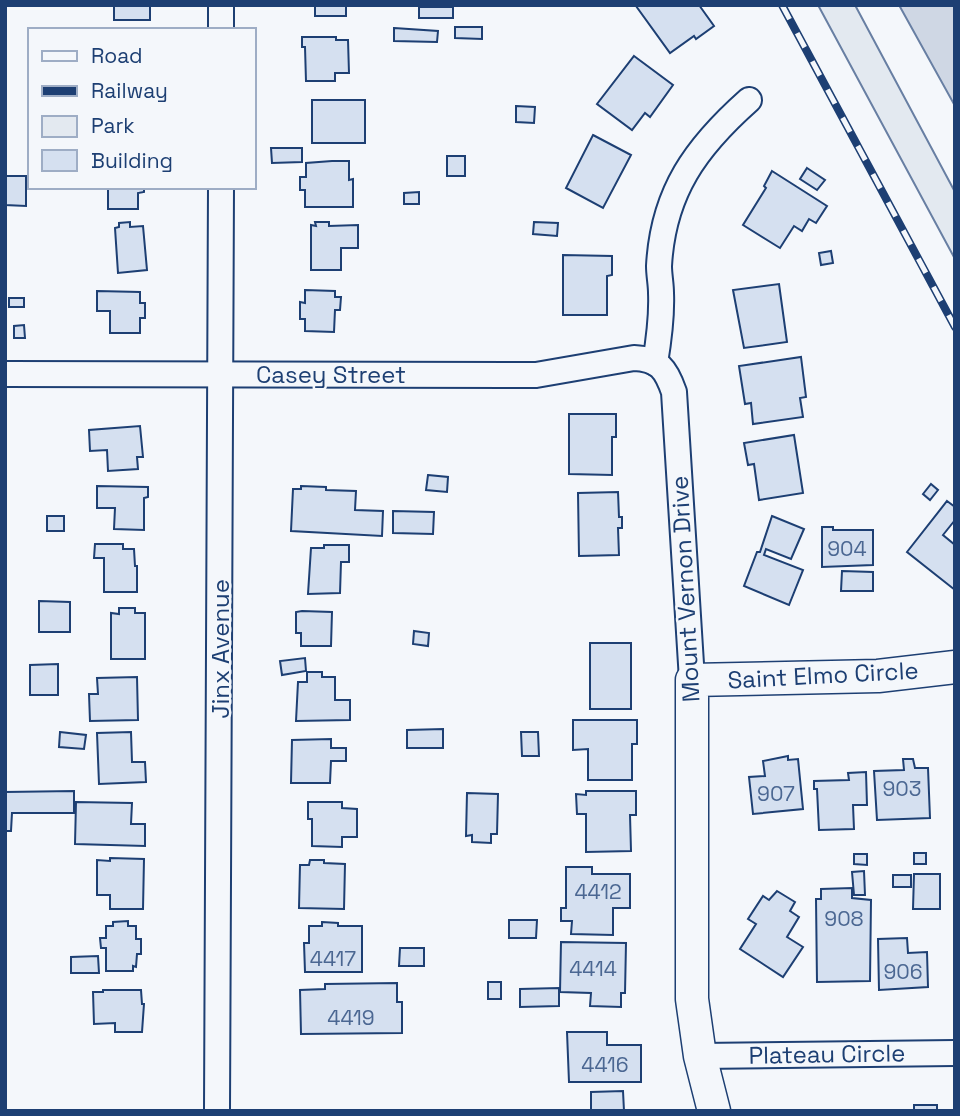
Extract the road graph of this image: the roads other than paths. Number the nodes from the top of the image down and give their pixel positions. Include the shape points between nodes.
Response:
1 (221, 5) edge
2 (221, 28) edge
3 (749, 100) dead end
4 (221, 189) edge
5 (655, 363) junction
6 (5, 374) edge
7 (221, 374) junction
8 (955, 667) edge
9 (692, 680) junction
10 (955, 1053) edge
11 (700, 1056) junction
12 (217, 1111) edge
13 (715, 1111) edge

1 - 2 street
3 - 5 street via 700,149 672,204 659,268 660,329
4 - 7 street, Jinx Avenue
5 - 7 street, Casey Street via 634,358 536,375
5 - 9 street, Mount Vernon Drive via 674,392
6 - 7 street, Casey Street
7 - 12 street, Jinx Avenue
8 - 9 street, Saint Elmo Circle via 877,676
9 - 11 street, Mount Vernon Drive via 691,973
10 - 11 street, Plateau Circle
11 - 13 street, Mount Vernon Drive

